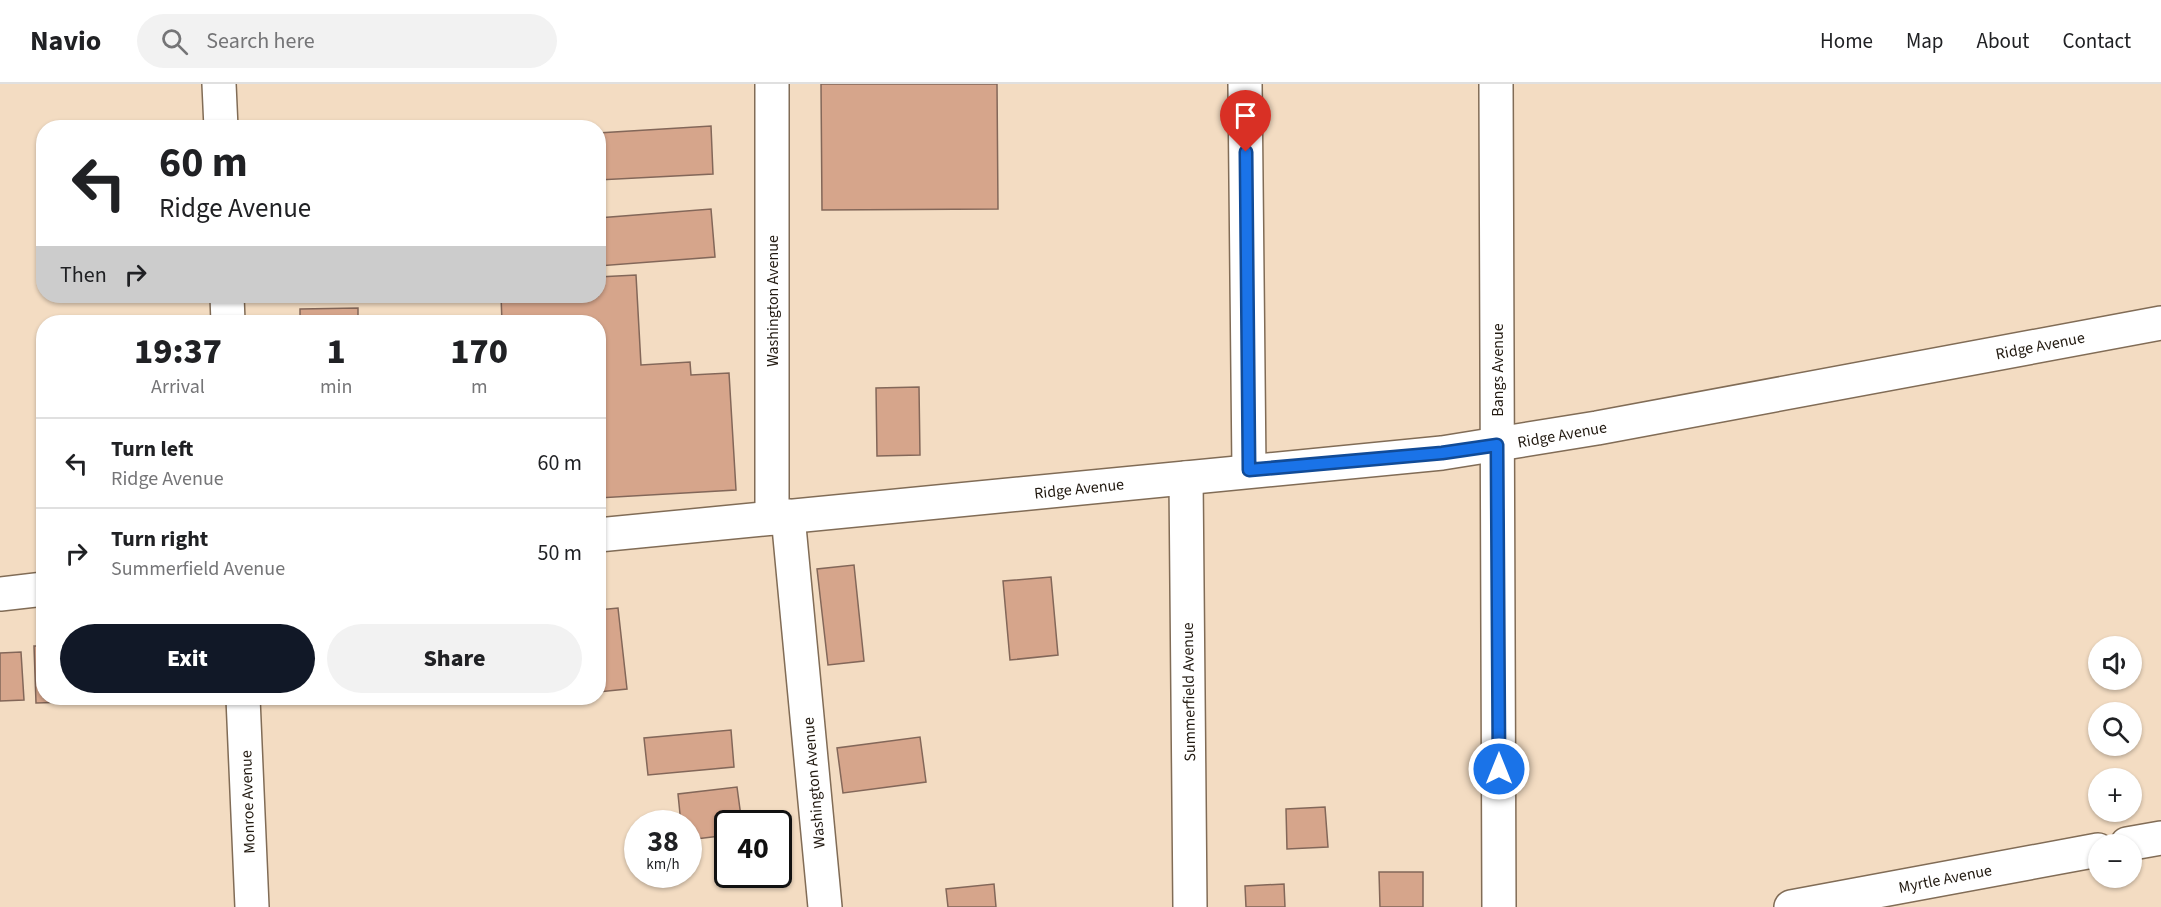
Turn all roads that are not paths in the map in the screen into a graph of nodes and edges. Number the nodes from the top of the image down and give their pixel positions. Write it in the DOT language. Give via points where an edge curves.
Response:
graph roads {
  1 [pos="219,84"];
  2 [pos="772,84"];
  3 [pos="1245,84"];
  4 [pos="1496,84"];
  5 [pos="221,120"];
  6 [pos="2161,323"];
  7 [pos="1497,445"];
  8 [pos="1249,470"];
  9 [pos="1186,478"];
  10 [pos="780,517"];
  11 [pos="606,534"];
  12 [pos="36,591"];
  13 [pos="0,594"];
  14 [pos="243,705"];
  15 [pos="2161,838"];
  16 [pos="2142,841"];
  17 [pos="2088,852"];
  18 [pos="252,907"];
  19 [pos="825,907"];
  20 [pos="1190,907"];
  21 [pos="1499,907"];
  22 [pos="1791,907"];
  1 -- 5 [label="street"];
  2 -- 10 [label="street, Washington Avenue"];
  3 -- 8 [label="street"];
  4 -- 7 [label="street, Bangs Avenue"];
  6 -- 7 [label="street, Ridge Avenue"];
  7 -- 8 [label="street, Ridge Avenue"];
  7 -- 21 [label="street, Bangs Avenue"];
  8 -- 9 [label="street, Ridge Avenue"];
  9 -- 10 [label="street, Ridge Avenue"];
  9 -- 20 [label="street, Summerfield Avenue"];
  10 -- 11 [label="street, Ridge Avenue"];
  10 -- 19 [label="street, Washington Avenue"];
  12 -- 13 [label="street"];
  14 -- 18 [label="street, Monroe Avenue"];
  15 -- 16 [label="street"];
  17 -- 22 [label="street, Myrtle Avenue"];
}
